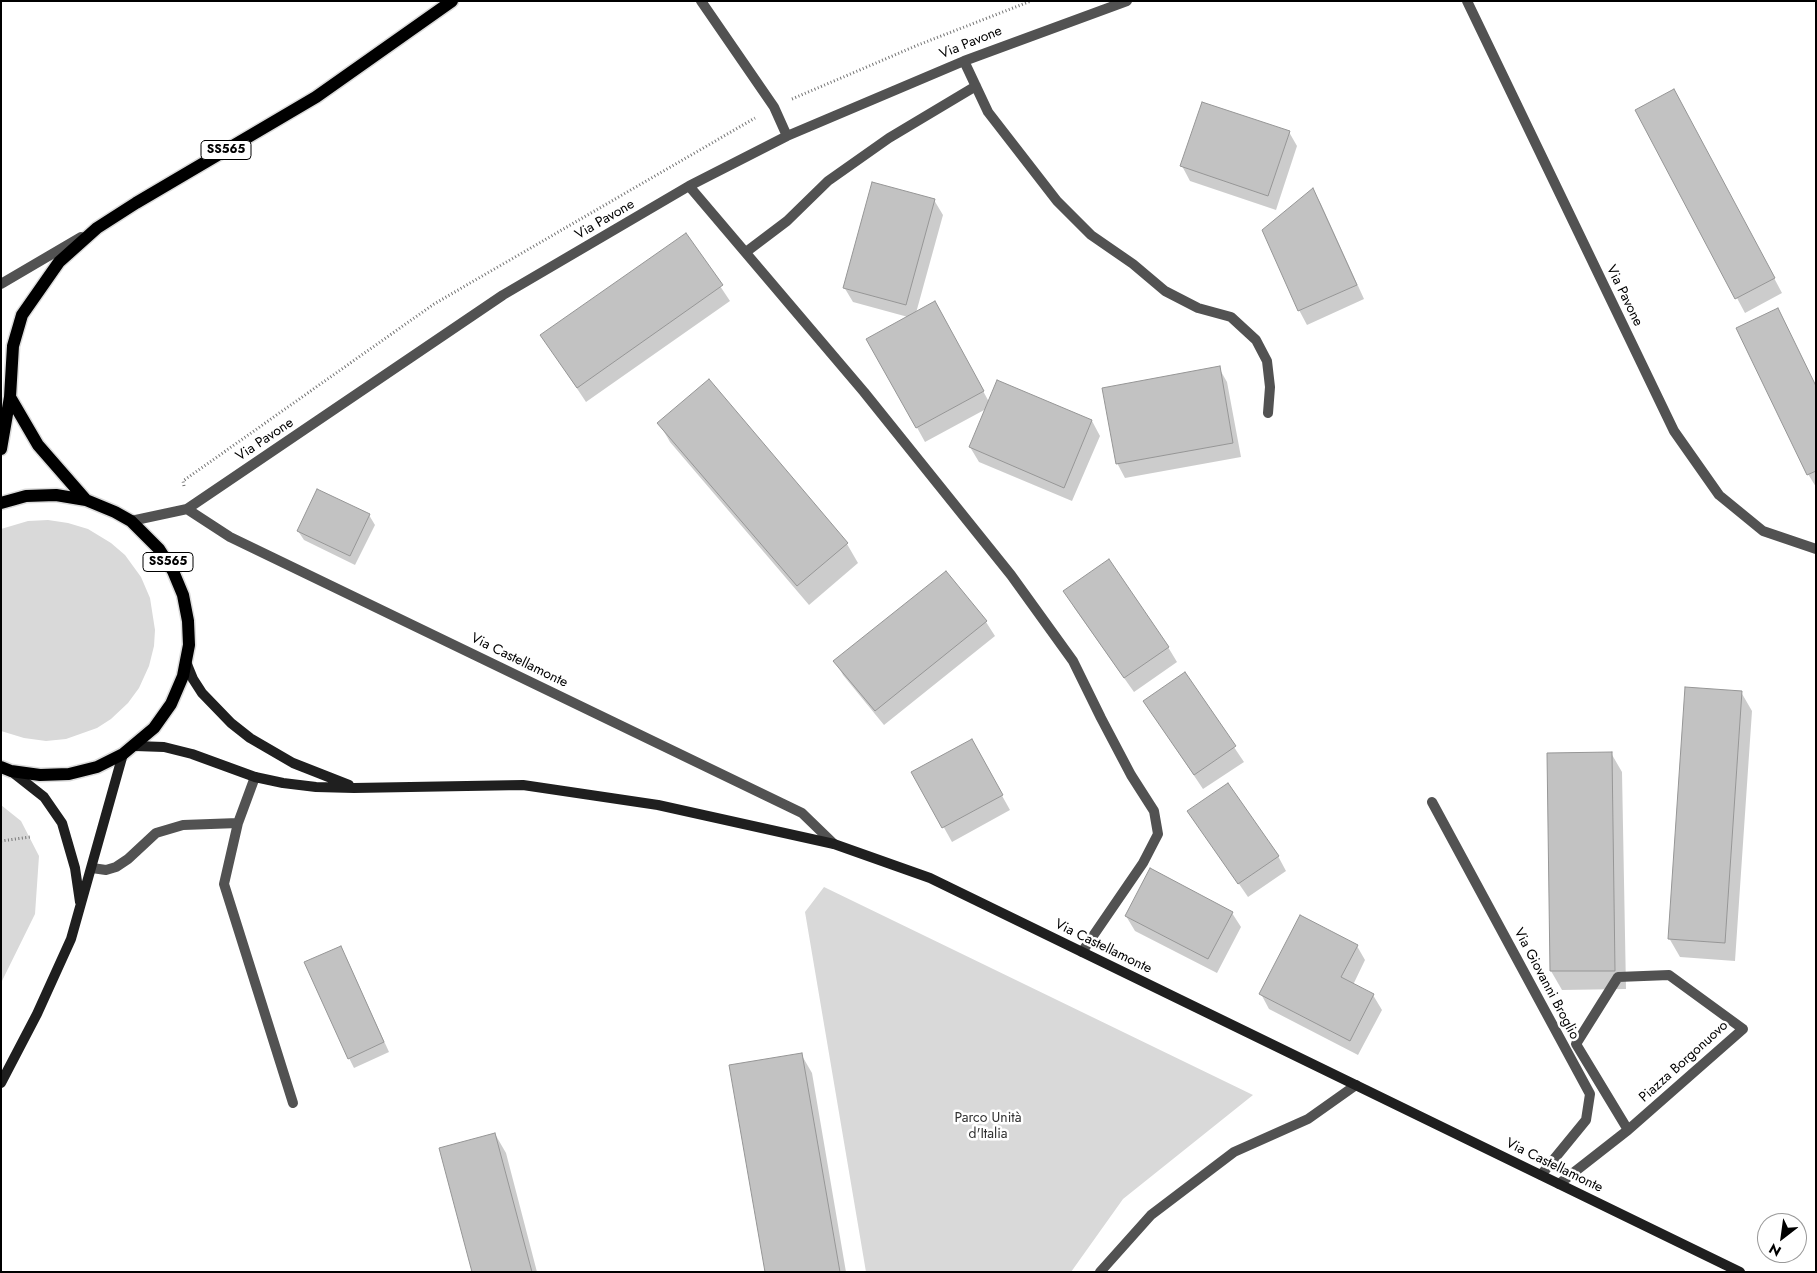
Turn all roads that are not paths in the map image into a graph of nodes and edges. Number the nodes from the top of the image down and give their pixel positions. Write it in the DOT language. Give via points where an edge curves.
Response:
graph roads {
  1 [pos="452,1"];
  2 [pos="700,1"];
  3 [pos="1127,1"];
  4 [pos="1467,1"];
  5 [pos="964,61"];
  6 [pos="976,86"];
  7 [pos="787,136"];
  8 [pos="689,186"];
  9 [pos="97,228"];
  10 [pos="746,252"];
  11 [pos="1,284"];
  12 [pos="10,397"];
  13 [pos="1268,413"];
  14 [pos="1,449"];
  15 [pos="86,500"];
  16 [pos="1,503"];
  17 [pos="187,509"];
  18 [pos="131,522"];
  19 [pos="1816,549"];
  20 [pos="186,662"];
  21 [pos="135,746"];
  22 [pos="123,754"];
  23 [pos="6,769"];
  24 [pos="255,777"];
  25 [pos="354,788"];
  26 [pos="1432,802"];
  27 [pos="238,823"];
  28 [pos="834,844"];
  29 [pos="92,868"];
  30 [pos="81,908"];
  31 [pos="1082,952"];
  32 [pos="5,1069"];
  33 [pos="1,1083"];
  34 [pos="1356,1085"];
  35 [pos="293,1103"];
  36 [pos="1628,1130"];
  37 [pos="1541,1175"];
  38 [pos="1559,1184"];
  39 [pos="1100,1272"];
  40 [pos="1740,1272"];
  1 -- 9 [label="main road, SS565" via="316,97"];
  2 -- 7 [label="street" via="774,107"];
  3 -- 5 [label="street, Via Pavone"];
  4 -- 19 [label="street, Via Pavone" via="1674,431 1719,495 1763,532"];
  5 -- 6 [label="street"];
  5 -- 7 [label="street, Via Pavone"];
  6 -- 10 [label="street" via="889,138 828,181 787,221"];
  6 -- 13 [label="street" via="988,112 1057,201 1091,235 1165,291 1198,308 1231,317 1256,340 1267,361"];
  7 -- 8 [label="street, Via Pavone"];
  8 -- 10 [label="street"];
  8 -- 17 [label="street, Via Pavone" via="503,295"];
  9 -- 11 [label="street"];
  9 -- 12 [label="main road, SS565" via="58,262 22,315 13,346"];
  10 -- 31 [label="street" via="1011,575 1073,661 1131,775 1154,811 1158,834"];
  12 -- 14 [label="main road, SS565"];
  12 -- 15 [label="main road, SS565" via="38,445"];
  15 -- 16 [label="main road, SS565" via="56,495 26,496"];
  15 -- 18 [label="main road, SS565"];
  17 -- 18 [label="street, Via Pavone"];
  17 -- 28 [label="street, Via Castellamonte" via="230,537 802,813"];
  18 -- 20 [label="main road, SS565" via="159,549 183,595 188,620"];
  20 -- 21 [label="main road, SS565" via="171,704 154,728"];
  20 -- 25 [label="main road, Via Castellamonte" via="202,693 250,738 293,762"];
  21 -- 22 [label="main road, SS565"];
  21 -- 24 [label="main road, Via Castellamonte" via="164,747 192,754"];
  22 -- 23 [label="main road, SS565" via="97,767 69,774 40,775"];
  22 -- 29 [label="main road"];
  23 -- 30 [label="main road" via="44,798 62,823 76,868"];
  24 -- 25 [label="main road, Via Castellamonte" via="316,787"];
  24 -- 27 [label="street"];
  25 -- 28 [label="main road, Via Castellamonte" via="523,785 658,804"];
  26 -- 37 [label="street, Via Giovanni Broglio" via="1590,1094 1586,1120"];
  27 -- 29 [label="street" via="183,825 156,833 116,867 106,870"];
  27 -- 35 [label="street" via="224,884"];
  28 -- 31 [label="main road, Via Castellamonte" via="930,878"];
  29 -- 30 [label="main road"];
  30 -- 32 [label="main road" via="54,979"];
  31 -- 34 [label="main road, Via Castellamonte"];
  32 -- 33 [label="main road"];
  34 -- 37 [label="main road, Via Castellamonte"];
  34 -- 39 [label="street" via="1308,1119 1234,1152 1151,1215"];
  36 -- 36 [label="street, Piazza Borgonuovo" via="1743,1028 1669,975 1618,977 1576,1044"];
  36 -- 38 [label="street, Piazza Borgonuovo"];
  37 -- 38 [label="main road, Via Castellamonte"];
  38 -- 40 [label="main road, Via Castellamonte"];
}
